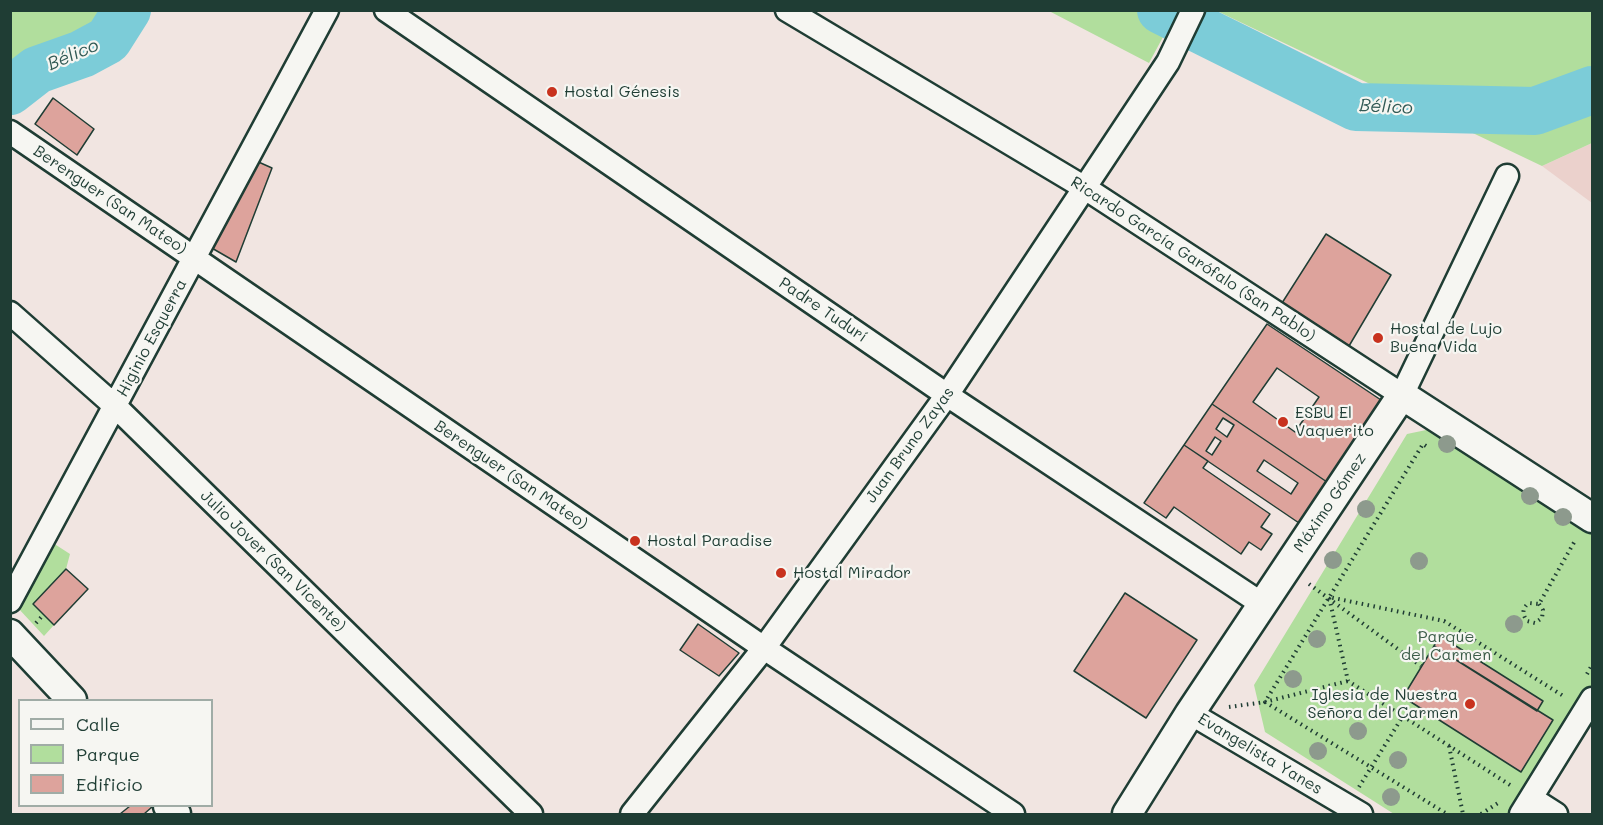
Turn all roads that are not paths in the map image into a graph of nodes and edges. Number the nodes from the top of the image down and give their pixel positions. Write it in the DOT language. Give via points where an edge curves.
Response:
graph roads {
  1 [pos="327,10"];
  2 [pos="386,10"];
  3 [pos="787,10"];
  4 [pos="1193,10"];
  5 [pos="10,132"];
  6 [pos="1507,176"];
  7 [pos="1085,188"];
  8 [pos="194,258"];
  9 [pos="10,313"];
  10 [pos="947,395"];
  11 [pos="1402,395"];
  12 [pos="115,406"];
  13 [pos="1584,533"];
  14 [pos="10,601"];
  15 [pos="1262,604"];
  16 [pos="10,634"];
  17 [pos="764,648"];
  18 [pos="71,699"];
  19 [pos="1589,705"];
  20 [pos="1190,713"];
  21 [pos="1526,806"];
  22 [pos="531,814"];
  23 [pos="632,814"];
  24 [pos="1013,814"];
  25 [pos="1127,814"];
  26 [pos="1361,814"];
  27 [pos="1556,814"];
  1 -- 8 [label="street, Higinio Esquerra"];
  2 -- 10 [label="street, Padre Tudurí"];
  3 -- 7 [label="street, Ricardo García Garófalo (San Pablo)"];
  4 -- 7 [label="street, Juan Bruno Zayas" via="1168,62"];
  5 -- 8 [label="street, Berenguer (San Mateo)"];
  6 -- 11 [label="street, Máximo Gómez"];
  7 -- 10 [label="street, Juan Bruno Zayas"];
  7 -- 11 [label="street, Ricardo García Garófalo (San Pablo)"];
  8 -- 12 [label="street, Higinio Esquerra"];
  8 -- 17 [label="street, Berenguer (San Mateo)"];
  9 -- 12 [label="street, Julio Jover (San Vicente)"];
  10 -- 15 [label="street, Padre Tudurí"];
  10 -- 17 [label="street, Juan Bruno Zayas"];
  11 -- 13 [label="street, Ricardo García Garófalo (San Pablo)"];
  11 -- 15 [label="street, Máximo Gómez"];
  12 -- 14 [label="street, Higinio Esquerra"];
  12 -- 22 [label="street, Julio Jover (San Vicente)"];
  15 -- 20 [label="street, Máximo Gómez"];
  16 -- 18 [label="street"];
  17 -- 23 [label="street, Juan Bruno Zayas"];
  17 -- 24 [label="street, Berenguer (San Mateo)"];
  19 -- 21 [label="street"];
  20 -- 25 [label="street, Máximo Gómez"];
  20 -- 26 [label="street, Evangelista Yanes"];
  21 -- 27 [label="street"];
}
